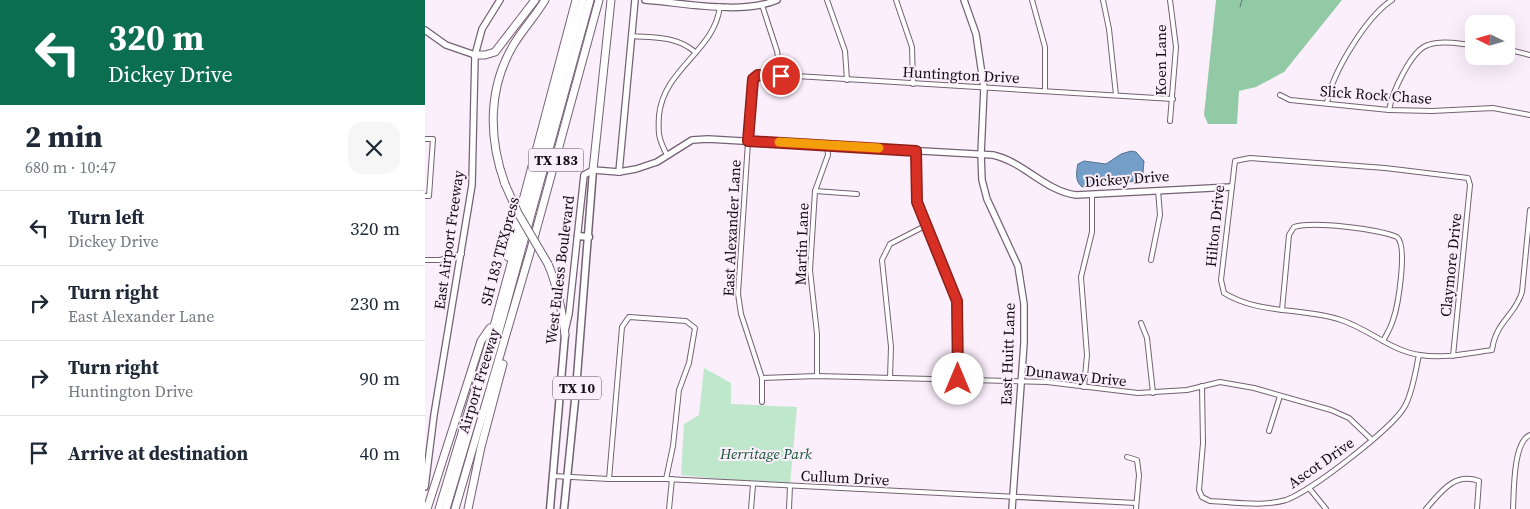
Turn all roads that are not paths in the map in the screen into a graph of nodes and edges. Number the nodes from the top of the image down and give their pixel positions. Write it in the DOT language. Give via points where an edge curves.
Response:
graph roads {
  1 [pos="499,0"];
  2 [pos="535,0"];
  3 [pos="545,0"];
  4 [pos="576,0"];
  5 [pos="583,0"];
  6 [pos="590,0"];
  7 [pos="599,0"];
  8 [pos="611,0"];
  9 [pos="635,0"];
  10 [pos="645,0"];
  11 [pos="777,0"];
  12 [pos="827,0"];
  13 [pos="896,0"];
  14 [pos="964,0"];
  15 [pos="1032,0"];
  16 [pos="1103,0"];
  17 [pos="1170,0"];
  18 [pos="1391,0"];
  19 [pos="670,1"];
  20 [pos="762,5"];
  21 [pos="719,6"];
  22 [pos="425,30"];
  23 [pos="631,36"];
  24 [pos="1465,45"];
  25 [pos="1515,51"];
  26 [pos="695,52"];
  27 [pos="475,55"];
  28 [pos="1530,55"];
  29 [pos="781,76"];
  30 [pos="847,80"];
  31 [pos="752,81"];
  32 [pos="913,84"];
  33 [pos="984,88"];
  34 [pos="1045,91"];
  35 [pos="1116,95"];
  36 [pos="1280,96"];
  37 [pos="1173,99"];
  38 [pos="1327,103"];
  39 [pos="1389,110"];
  40 [pos="1530,116"];
  41 [pos="1170,121"];
  42 [pos="425,138"];
  43 [pos="748,141"];
  44 [pos="827,144"];
  45 [pos="916,151"];
  46 [pos="981,154"];
  47 [pos="667,155"];
  48 [pos="1235,161"];
  49 [pos="593,170"];
  50 [pos="619,172"];
  51 [pos="1231,187"];
  52 [pos="815,190"];
  53 [pos="1158,190"];
  54 [pos="857,194"];
  55 [pos="1092,194"];
  56 [pos="427,196"];
  57 [pos="1530,210"];
  58 [pos="925,226"];
  59 [pos="578,236"];
  60 [pos="589,237"];
  61 [pos="462,254"];
  62 [pos="425,260"];
  63 [pos="1151,260"];
  64 [pos="1282,310"];
  65 [pos="511,320"];
  66 [pos="1141,323"];
  67 [pos="489,328"];
  68 [pos="565,335"];
  69 [pos="1383,341"];
  70 [pos="1419,355"];
  71 [pos="1453,356"];
  72 [pos="817,376"];
  73 [pos="762,378"];
  74 [pos="890,378"];
  75 [pos="958,379"];
  76 [pos="1021,381"];
  77 [pos="1202,386"];
  78 [pos="1084,387"];
  79 [pos="1153,393"];
  80 [pos="1281,396"];
  81 [pos="762,402"];
  82 [pos="1269,431"];
  83 [pos="1530,435"];
  84 [pos="1372,440"];
  85 [pos="1127,456"];
  86 [pos="553,476"];
  87 [pos="567,477"];
  88 [pos="665,479"];
  89 [pos="672,479"];
  90 [pos="609,480"];
  91 [pos="753,485"];
  92 [pos="790,486"];
  93 [pos="425,487"];
  94 [pos="1309,488"];
  95 [pos="1013,498"];
  96 [pos="1136,503"];
  97 [pos="427,509"];
  98 [pos="434,509"];
  99 [pos="439,509"];
  100 [pos="446,509"];
  101 [pos="455,509"];
  102 [pos="468,509"];
  103 [pos="550,509"];
  104 [pos="563,509"];
  105 [pos="669,509"];
  106 [pos="751,509"];
  107 [pos="789,509"];
  108 [pos="1012,509"];
  109 [pos="1136,509"];
  110 [pos="1326,509"];
  111 [pos="1426,509"];
  112 [pos="1477,509"];
  113 [pos="1513,509"];
  1 -- 27 [label="street, East Airport Freeway" via="482,29"];
  2 -- 27 [label="highway" via="495,52"];
  3 -- 68 [label="highway, bridge" via="510,51 496,92 494,144 505,184 518,213 556,282"];
  4 -- 67 [label="highway, Airport Freeway / TX 183"];
  5 -- 99 [label="highway, SH 183 TEXpress" via="493,330"];
  6 -- 100 [label="highway, SH 183 TEXpress" via="499,331"];
  7 -- 65 [label="highway, Airport Freeway / TX 183"];
  8 -- 49 [label="highway"];
  9 -- 23 [label="street"];
  10 -- 19 [label="street"];
  11 -- 20 [label="street"];
  12 -- 30 [label="street" via="845,50"];
  13 -- 32 [label="street" via="912,47"];
  14 -- 33 [label="street, East Huitt Lane" via="976,34"];
  15 -- 34 [label="street" via="1045,47"];
  16 -- 35 [label="street"];
  17 -- 37 [label="street, Koen Lane" via="1176,47"];
  18 -- 38 [label="street" via="1366,24 1336,74"];
  19 -- 21 [label="street"];
  20 -- 21 [label="street"];
  20 -- 29 [label="street" via="777,51"];
  21 -- 26 [label="street" via="715,26"];
  22 -- 27 [label="street" via="446,45"];
  23 -- 26 [label="street" via="673,40"];
  23 -- 50 [label="street"];
  24 -- 39 [label="street" via="1448,42 1426,45 1421,49 1391,97"];
  25 -- 28 [label="street"];
  26 -- 47 [label="street" via="662,96 658,135"];
  27 -- 61 [label="street, East Airport Freeway" via="472,185"];
  29 -- 30 [label="street, Huntington Drive"];
  29 -- 31 [label="street, Huntington Drive" via="758,75"];
  30 -- 32 [label="street, Huntington Drive"];
  31 -- 43 [label="street, East Alexander Lane"];
  32 -- 33 [label="street, Huntington Drive"];
  33 -- 34 [label="street, Huntington Drive"];
  33 -- 46 [label="street, East Huitt Lane"];
  34 -- 35 [label="street, Huntington Drive"];
  35 -- 37 [label="street, Huntington Drive"];
  36 -- 38 [label="street, Slick Rock Chase" via="1289,100"];
  37 -- 41 [label="street, Koen Lane"];
  38 -- 39 [label="street, Slick Rock Chase"];
  39 -- 40 [label="street, Slick Rock Chase" via="1493,108"];
  42 -- 56 [label="street" via="433,140"];
  43 -- 44 [label="street, Dickey Drive"];
  43 -- 47 [label="street, Dickey Drive" via="692,140"];
  43 -- 73 [label="street, East Alexander Lane" via="738,294 741,314"];
  44 -- 45 [label="street, Dickey Drive"];
  44 -- 52 [label="street, Martin Lane" via="828,155"];
  45 -- 46 [label="street, Dickey Drive"];
  45 -- 58 [label="street" via="915,193"];
  46 -- 55 [label="street, Dickey Drive" via="1006,158 1060,191"];
  46 -- 76 [label="street, East Huitt Lane" via="987,199 1014,258 1020,280 1025,315"];
  47 -- 50 [label="street, Dickey Drive" via="648,166"];
  48 -- 51 [label="street, Hilton Drive"];
  48 -- 71 [label="street, Claymore Drive" via="1250,158 1468,178 1470,185"];
  49 -- 50 [label="street, Dickey Drive"];
  49 -- 59 [label="street, West Euless Boulevard" via="587,171 583,177"];
  49 -- 60 [label="main road, West Euless Boulevard / TX 10"];
  51 -- 53 [label="street, Dickey Drive"];
  51 -- 64 [label="street, Hilton Drive" via="1221,280 1224,293 1252,306"];
  52 -- 54 [label="street"];
  52 -- 72 [label="street, Martin Lane" via="810,270 817,334"];
  53 -- 55 [label="street, Dickey Drive"];
  53 -- 63 [label="street" via="1160,215"];
  55 -- 78 [label="street" via="1092,232 1081,277 1087,355"];
  57 -- 71 [label="street" via="1519,304 1498,329 1492,350"];
  58 -- 74 [label="street" via="890,244 881,260 891,347"];
  58 -- 75 [label="street" via="957,301"];
  59 -- 60 [label="main road"];
  59 -- 68 [label="street, West Euless Boulevard"];
  60 -- 87 [label="main road, West Euless Boulevard / TX 10"];
  61 -- 62 [label="street"];
  61 -- 93 [label="street, East Airport Freeway"];
  64 -- 69 [label="street" via="1342,320"];
  64 -- 69 [label="street" via="1289,235 1293,228 1375,230 1397,236 1401,241 1398,300"];
  65 -- 101 [label="highway, Airport Freeway / TX 183"];
  65 -- 102 [label="highway"];
  66 -- 79 [label="street" via="1147,338"];
  67 -- 97 [label="highway" via="481,341"];
  67 -- 98 [label="highway, Airport Freeway / TX 183"];
  68 -- 86 [label="main road, West Euless Boulevard / TX 10"];
  69 -- 70 [label="street"];
  70 -- 71 [label="street"];
  70 -- 84 [label="street, Ascot Drive" via="1404,407"];
  72 -- 73 [label="street, Dunaway Drive"];
  72 -- 74 [label="street, Dunaway Drive"];
  73 -- 81 [label="street, East Alexander Lane"];
  74 -- 75 [label="street, Dunaway Drive"];
  75 -- 76 [label="street, Dunaway Drive"];
  76 -- 78 [label="street, Dunaway Drive"];
  76 -- 95 [label="street, East Huitt Lane"];
  77 -- 79 [label="street, Dunaway Drive"];
  77 -- 80 [label="street, Dunaway Drive" via="1220,382"];
  77 -- 94 [label="street, Ascot Drive" via="1203,443 1199,490 1202,497 1210,501 1271,503"];
  78 -- 79 [label="street, Dunaway Drive"];
  80 -- 82 [label="street"];
  80 -- 84 [label="street, Dunaway Drive" via="1349,418"];
  83 -- 113 [label="street" via="1521,442 1517,455"];
  84 -- 94 [label="street, Ascot Drive"];
  85 -- 96 [label="street" via="1137,460"];
  86 -- 87 [label="street, Cullum Drive"];
  86 -- 103 [label="main road, West Euless Boulevard / TX 10"];
  87 -- 90 [label="street, Cullum Drive"];
  87 -- 104 [label="main road, West Euless Boulevard / TX 10"];
  88 -- 89 [label="street, Cullum Drive"];
  88 -- 90 [label="street, Cullum Drive"];
  88 -- 90 [label="street" via="673,446 679,390 689,363 695,328 686,321 629,317 624,322"];
  89 -- 91 [label="street, Cullum Drive"];
  89 -- 105 [label="street"];
  91 -- 92 [label="street, Cullum Drive"];
  91 -- 106 [label="street"];
  92 -- 95 [label="street, Cullum Drive"];
  92 -- 107 [label="street"];
  94 -- 110 [label="street"];
  95 -- 96 [label="street, Cullum Drive"];
  95 -- 108 [label="street, East Huitt Lane"];
  96 -- 109 [label="street"];
  111 -- 112 [label="street" via="1452,481 1464,478 1479,481"];
}
